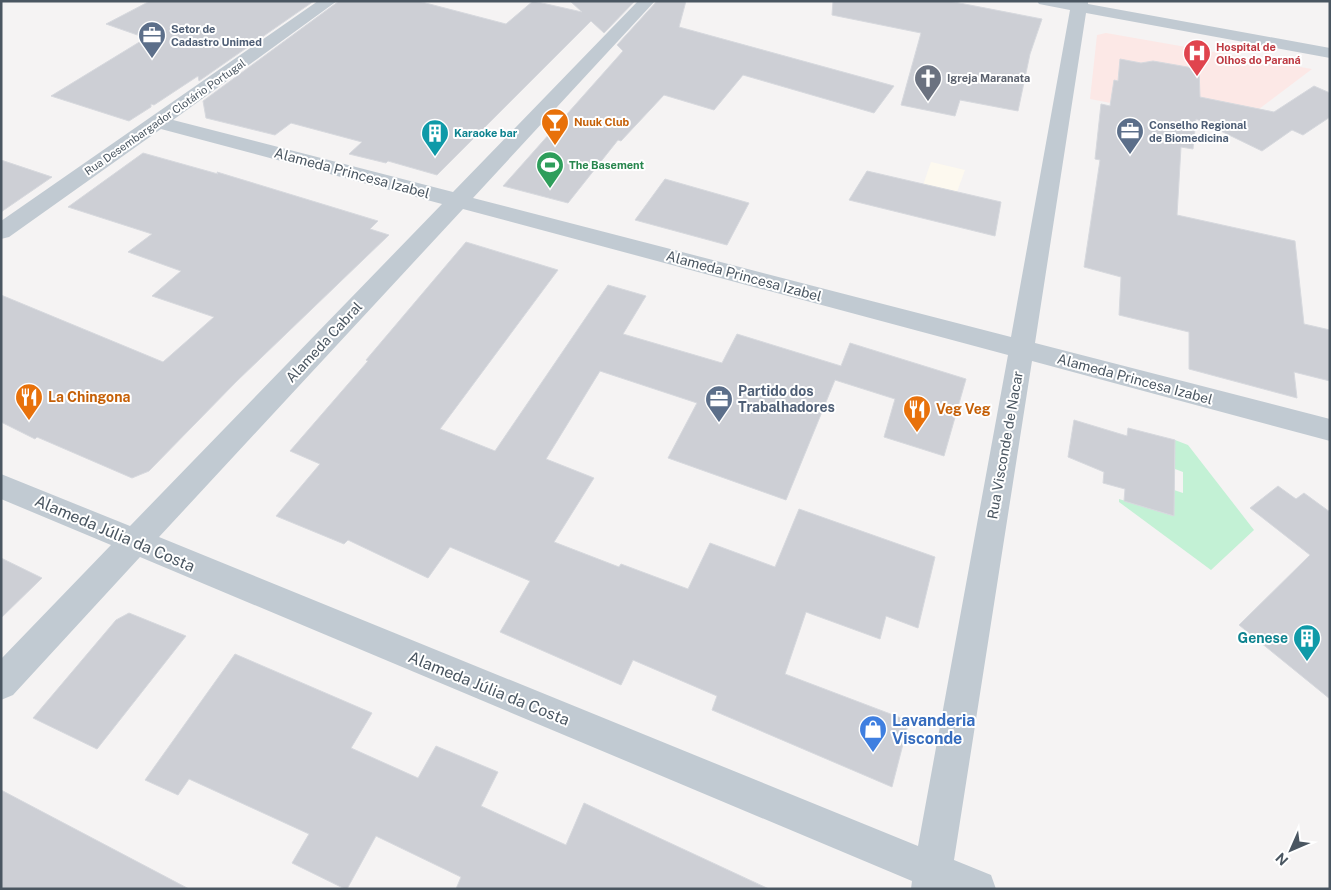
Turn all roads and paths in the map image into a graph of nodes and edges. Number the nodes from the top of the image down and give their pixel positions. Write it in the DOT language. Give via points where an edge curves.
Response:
graph roads {
  1 [pos="329,1"];
  2 [pos="647,1"];
  3 [pos="1045,1"];
  4 [pos="1079,5"];
  5 [pos="1330,53"];
  6 [pos="158,122"];
  7 [pos="458,201"];
  8 [pos="1,232"];
  9 [pos="1021,349"];
  10 [pos="1330,430"];
  11 [pos="1,486"];
  12 [pos="135,542"];
  13 [pos="1,683"];
  14 [pos="931,880"];
  15 [pos="977,889"];
  1 -- 6 [label="street, Rua Desembargador Clotário Portugal"];
  2 -- 7 [label="street, Alameda Cabral"];
  3 -- 4 [label="street"];
  4 -- 5 [label="street"];
  4 -- 9 [label="street, Rua Visconde de Nacar"];
  6 -- 7 [label="street, Alameda Princesa Izabel"];
  6 -- 8 [label="street, Rua Desembargador Clotário Portugal"];
  7 -- 9 [label="street, Alameda Princesa Izabel"];
  7 -- 12 [label="street, Alameda Cabral"];
  9 -- 10 [label="street, Alameda Princesa Izabel"];
  9 -- 14 [label="street, Rua Visconde de Nacar"];
  11 -- 12 [label="street, Alameda Júlia da Costa"];
  12 -- 13 [label="street, Alameda Cabral"];
  12 -- 14 [label="street, Alameda Júlia da Costa"];
  14 -- 15 [label="street, Alameda Júlia da Costa"];
}
